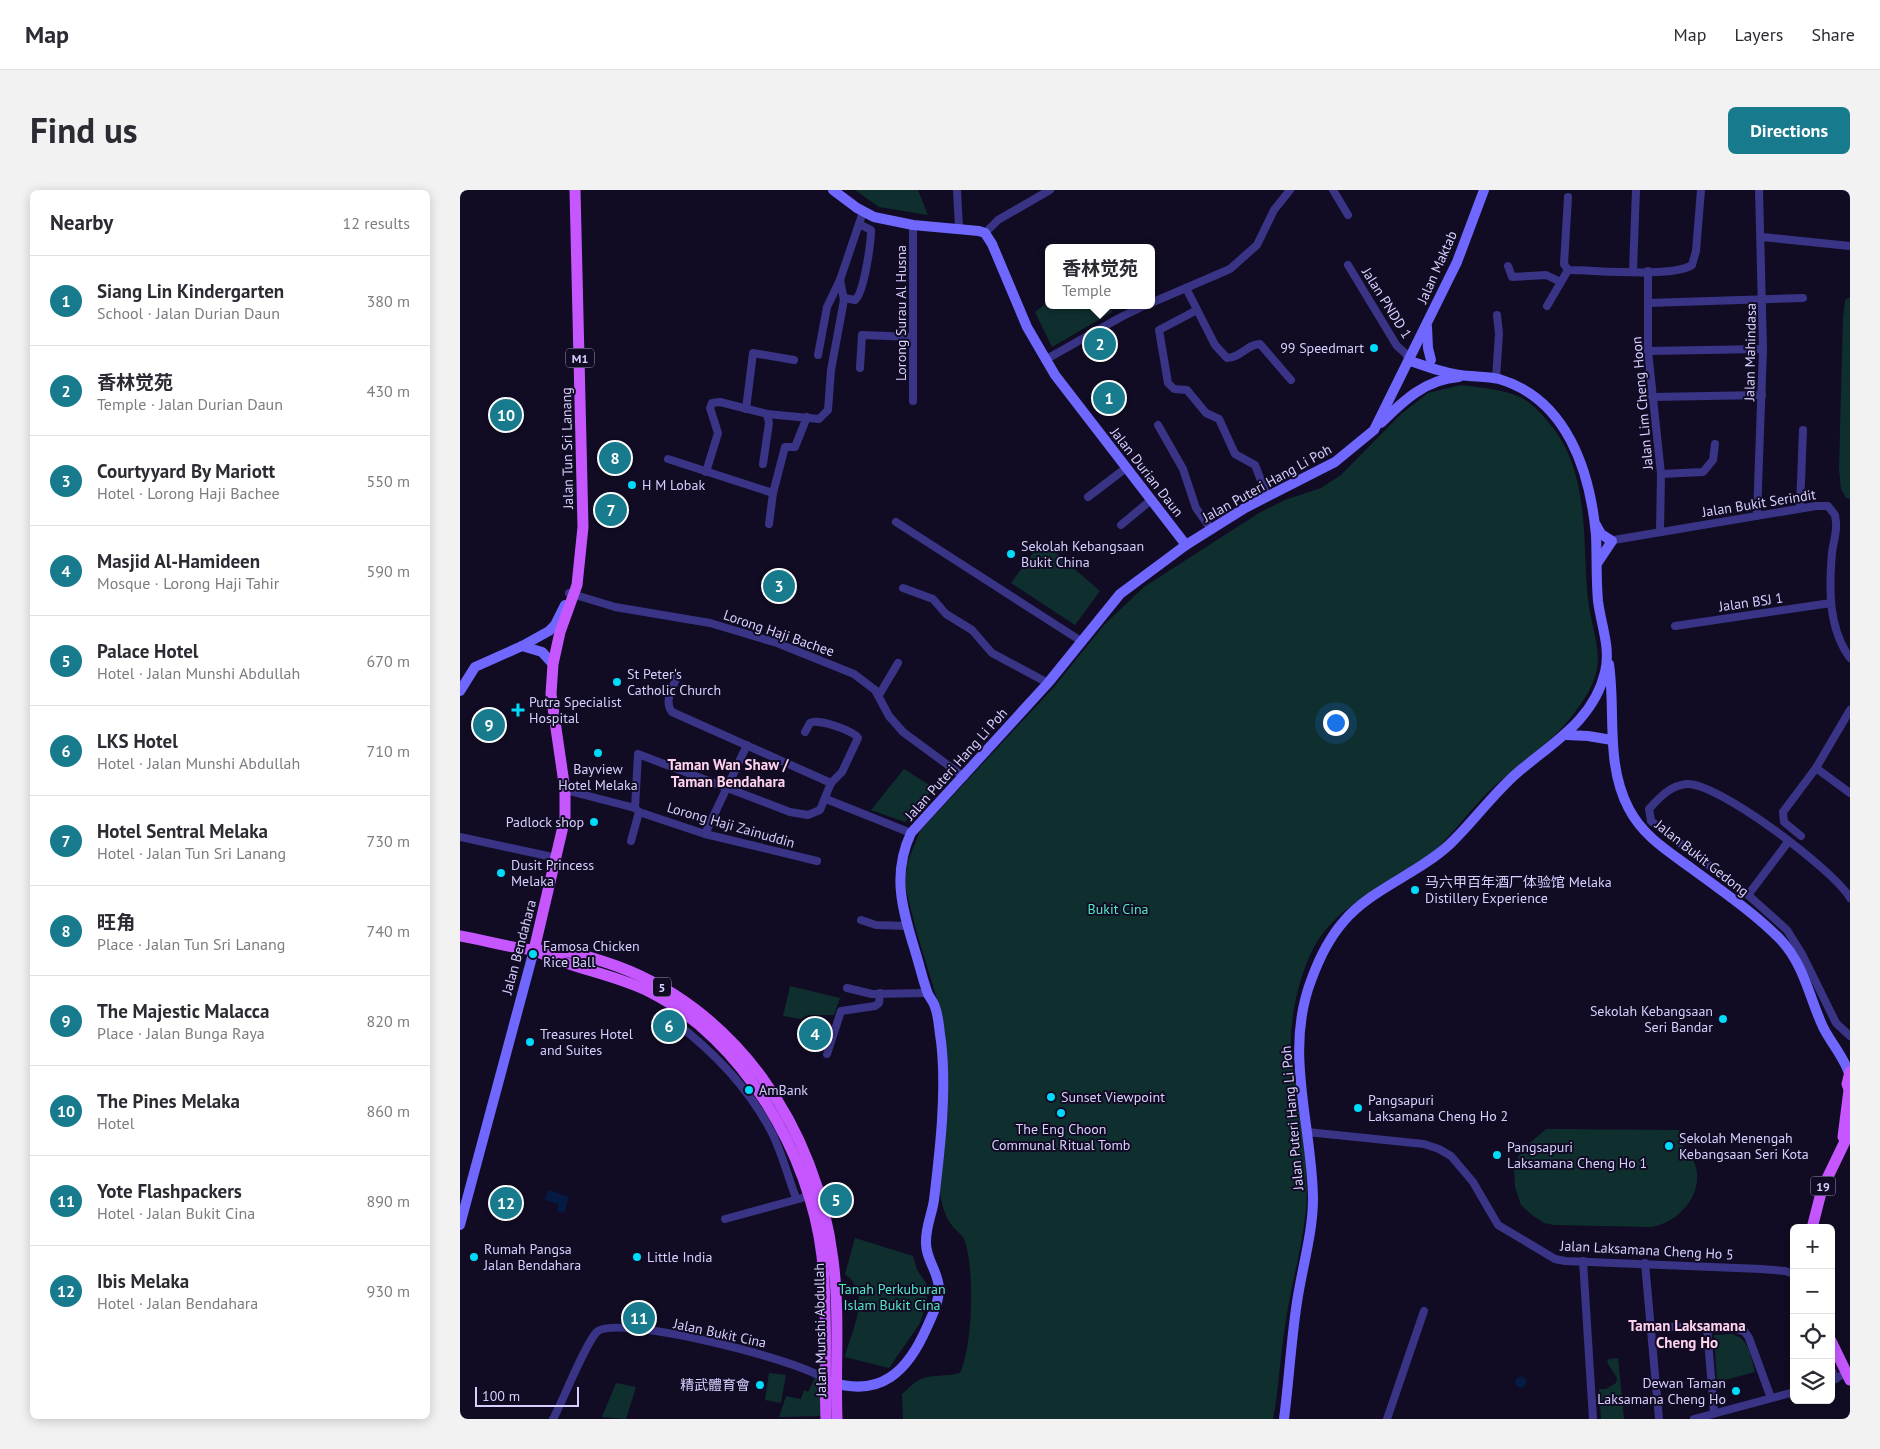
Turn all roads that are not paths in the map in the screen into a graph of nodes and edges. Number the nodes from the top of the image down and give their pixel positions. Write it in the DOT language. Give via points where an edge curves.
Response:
graph roads {
  1 [pos="575,190"];
  2 [pos="834,190"];
  3 [pos="957,190"];
  4 [pos="1050,190"];
  5 [pos="1290,190"];
  6 [pos="1333,190"];
  7 [pos="1484,190"];
  8 [pos="1636,190"];
  9 [pos="1700,190"];
  10 [pos="1759,190"];
  11 [pos="1568,197"];
  12 [pos="863,212"];
  13 [pos="1348,215"];
  14 [pos="859,224"];
  15 [pos="914,225"];
  16 [pos="959,228"];
  17 [pos="985,233"];
  18 [pos="1762,237"];
  19 [pos="1850,246"];
  20 [pos="1348,265"];
  21 [pos="1508,266"];
  22 [pos="1568,270"];
  23 [pos="1633,271"];
  24 [pos="1648,272"];
  25 [pos="840,280"];
  26 [pos="1561,282"];
  27 [pos="1186,288"];
  28 [pos="844,298"];
  29 [pos="1803,298"];
  30 [pos="1764,299"];
  31 [pos="1155,301"];
  32 [pos="1648,303"];
  33 [pos="1547,306"];
  34 [pos="1138,309"];
  35 [pos="1197,310"];
  36 [pos="1497,315"];
  37 [pos="1427,323"];
  38 [pos="913,337"];
  39 [pos="1763,349"];
  40 [pos="1648,351"];
  41 [pos="818,355"];
  42 [pos="1409,356"];
  43 [pos="794,360"];
  44 [pos="1045,360"];
  45 [pos="1431,360"];
  46 [pos="860,368"];
  47 [pos="1472,376"];
  48 [pos="1496,378"];
  49 [pos="1291,380"];
  50 [pos="1762,396"];
  51 [pos="1652,397"];
  52 [pos="913,401"];
  53 [pos="746,409"];
  54 [pos="767,414"];
  55 [pos="806,418"];
  56 [pos="1158,425"];
  57 [pos="1374,430"];
  58 [pos="1803,430"];
  59 [pos="1715,444"];
  60 [pos="668,459"];
  61 [pos="763,464"];
  62 [pos="1126,468"];
  63 [pos="706,472"];
  64 [pos="1662,474"];
  65 [pos="772,494"];
  66 [pos="1267,496"];
  67 [pos="1088,498"];
  68 [pos="1151,500"];
  69 [pos="1800,508"];
  70 [pos="1757,515"];
  71 [pos="896,522"];
  72 [pos="1594,522"];
  73 [pos="769,524"];
  74 [pos="1122,525"];
  75 [pos="1211,529"];
  76 [pos="1660,532"];
  77 [pos="1596,541"];
  78 [pos="1612,541"];
  79 [pos="1186,545"];
  80 [pos="1598,562"];
  81 [pos="903,588"];
  82 [pos="573,591"];
  83 [pos="1831,603"];
  84 [pos="1675,626"];
  85 [pos="1081,641"];
  86 [pos="522,646"];
  87 [pos="1608,653"];
  88 [pos="1850,658"];
  89 [pos="898,663"];
  90 [pos="552,664"];
  91 [pos="678,674"];
  92 [pos="1048,683"];
  93 [pos="460,690"];
  94 [pos="879,695"];
  95 [pos="1850,710"];
  96 [pos="806,732"];
  97 [pos="1566,735"];
  98 [pos="1612,740"];
  99 [pos="747,745"];
  100 [pos="1816,768"];
  101 [pos="964,777"];
  102 [pos="831,783"];
  103 [pos="726,789"];
  104 [pos="565,790"];
  105 [pos="1850,793"];
  106 [pos="826,799"];
  107 [pos="637,810"];
  108 [pos="911,833"];
  109 [pos="705,834"];
  110 [pos="1802,836"];
  111 [pos="460,837"];
  112 [pos="631,841"];
  113 [pos="1788,842"];
  114 [pos="557,858"];
  115 [pos="817,861"];
  116 [pos="1748,895"];
  117 [pos="1850,898"];
  118 [pos="1735,901"];
  119 [pos="1746,909"];
  120 [pos="861,920"];
  121 [pos="907,926"];
  122 [pos="460,936"];
  123 [pos="534,950"];
  124 [pos="847,988"];
  125 [pos="880,993"];
  126 [pos="928,993"];
  127 [pos="676,1023"];
  128 [pos="1850,1036"];
  129 [pos="827,1054"];
  130 [pos="1847,1060"];
  131 [pos="1850,1072"];
  132 [pos="1850,1090"];
  133 [pos="1850,1131"];
  134 [pos="1307,1132"];
  135 [pos="1841,1146"];
  136 [pos="807,1196"];
  137 [pos="725,1219"];
  138 [pos="1813,1224"];
  139 [pos="460,1225"];
  140 [pos="1583,1261"];
  141 [pos="1645,1263"];
  142 [pos="1790,1273"];
  143 [pos="1424,1311"];
  144 [pos="1650,1326"];
  145 [pos="1707,1328"];
  146 [pos="1835,1356"];
  147 [pos="1841,1378"];
  148 [pos="831,1382"];
  149 [pos="859,1386"];
  150 [pos="1790,1393"];
  151 [pos="1771,1398"];
  152 [pos="836,1400"];
  153 [pos="1714,1413"];
  154 [pos="553,1419"];
  155 [pos="826,1419"];
  156 [pos="837,1419"];
  157 [pos="1284,1419"];
  158 [pos="1387,1419"];
  159 [pos="1593,1419"];
  160 [pos="1659,1419"];
  161 [pos="1694,1419"];
  1 -- 82 [label="main road, Jalan Tun Sri Lanang / M1" via="583,527"];
  2 -- 12 [label="street"];
  3 -- 16 [label="street"];
  4 -- 17 [label="street" via="998,220"];
  5 -- 27 [label="street" via="1274,210 1257,245 1230,269"];
  6 -- 13 [label="street"];
  7 -- 37 [label="street, Jalan Maktab" via="1457,262"];
  8 -- 23 [label="street"];
  9 -- 24 [label="street" via="1692,265 1679,270"];
  10 -- 18 [label="street, Jalan Mahindasa"];
  11 -- 22 [label="street" via="1564,264"];
  12 -- 14 [label="street"];
  12 -- 15 [label="street"];
  14 -- 25 [label="street"];
  14 -- 28 [label="street" via="871,230 862,287 854,300"];
  15 -- 16 [label="street"];
  15 -- 38 [label="street, Lorong Surau Al Husna"];
  16 -- 17 [label="street"];
  17 -- 44 [label="street, Jalan Durian Daun"];
  18 -- 19 [label="street"];
  18 -- 30 [label="street, Jalan Mahindasa"];
  20 -- 42 [label="street, Jalan PNDD 1" via="1396,346"];
  21 -- 26 [label="street" via="1512,277 1546,275"];
  22 -- 23 [label="street"];
  22 -- 26 [label="street"];
  23 -- 24 [label="street"];
  24 -- 32 [label="street, Jalan Lim Cheng Hoon"];
  25 -- 28 [label="street"];
  25 -- 41 [label="street" via="827,307"];
  26 -- 33 [label="street"];
  27 -- 31 [label="street"];
  27 -- 35 [label="street"];
  28 -- 55 [label="street" via="831,370 828,410 822,418"];
  29 -- 30 [label="street"];
  30 -- 32 [label="street"];
  30 -- 39 [label="street, Jalan Mahindasa"];
  32 -- 40 [label="street, Jalan Lim Cheng Hoon"];
  34 -- 44 [label="street"];
  35 -- 49 [label="street" via="1215,345 1227,358 1234,358 1254,344 1260,344"];
  35 -- 66 [label="street" via="1159,330 1168,383 1174,389 1187,390 1206,413 1219,419 1235,454 1255,465"];
  36 -- 48 [label="street"];
  37 -- 42 [label="street, Jalan Maktab"];
  37 -- 45 [label="street"];
  38 -- 46 [label="street" via="862,335"];
  38 -- 52 [label="street, Lorong Surau Al Husna"];
  39 -- 40 [label="street"];
  39 -- 50 [label="street, Jalan Mahindasa"];
  40 -- 51 [label="street, Jalan Lim Cheng Hoon"];
  42 -- 45 [label="street, Jalan Puteri Hang Li Poh"];
  42 -- 47 [label="street, Jalan Puteri Hang Li Poh" via="1460,375"];
  42 -- 57 [label="street, Jalan Puteri Hang Li Poh"];
  43 -- 53 [label="street" via="753,354"];
  44 -- 62 [label="street, Jalan Durian Daun"];
  45 -- 47 [label="street, Jalan Puteri Hang Li Poh"];
  47 -- 48 [label="street, Jalan Puteri Hang Li Poh"];
  47 -- 57 [label="street" via="1449,378 1427,385 1401,403"];
  48 -- 72 [label="street, Jalan Puteri Hang Li Poh" via="1522,387 1558,419 1577,454"];
  50 -- 51 [label="street"];
  50 -- 70 [label="street, Jalan Mahindasa"];
  51 -- 64 [label="street, Jalan Lim Cheng Hoon"];
  53 -- 54 [label="street"];
  53 -- 63 [label="street" via="712,403 710,408 718,434"];
  54 -- 55 [label="street"];
  54 -- 61 [label="street" via="769,423"];
  55 -- 65 [label="street" via="795,447 785,447"];
  56 -- 75 [label="street" via="1183,469 1196,508"];
  57 -- 66 [label="street, Jalan Puteri Hang Li Poh" via="1335,462"];
  58 -- 69 [label="street"];
  59 -- 64 [label="street" via="1713,460 1703,472"];
  60 -- 63 [label="street"];
  62 -- 67 [label="street"];
  62 -- 68 [label="street, Jalan Durian Daun"];
  63 -- 65 [label="street"];
  64 -- 76 [label="street, Jalan Lim Cheng Hoon"];
  65 -- 73 [label="street"];
  66 -- 75 [label="street, Jalan Puteri Hang Li Poh"];
  68 -- 74 [label="street"];
  68 -- 79 [label="street, Jalan Durian Daun"];
  69 -- 70 [label="street, Jalan Bukit Serindit"];
  69 -- 83 [label="street, Jalan Bukit Serindit" via="1828,506 1835,516 1837,530 1831,572"];
  70 -- 76 [label="street, Jalan Bukit Serindit"];
  71 -- 85 [label="street"];
  72 -- 77 [label="street, Jalan Puteri Hang Li Poh"];
  72 -- 78 [label="street" via="1601,534"];
  75 -- 79 [label="street, Jalan Puteri Hang Li Poh"];
  76 -- 78 [label="street, Jalan Bukit Serindit"];
  77 -- 78 [label="street, Jalan Bukit Serindit"];
  77 -- 80 [label="street, Jalan Puteri Hang Li Poh"];
  78 -- 80 [label="street"];
  79 -- 85 [label="street, Jalan Puteri Hang Li Poh" via="1120,594"];
  80 -- 87 [label="street, Jalan Puteri Hang Li Poh" via="1598,600"];
  81 -- 92 [label="street" via="933,599 946,614 972,630 992,653"];
  82 -- 86 [label="street" via="554,625"];
  82 -- 90 [label="main road, Jalan Bendahara"];
  82 -- 94 [label="street, Lorong Haji Bachee" via="596,603 710,623 777,643 854,674"];
  83 -- 84 [label="street, Jalan BSJ 1"];
  83 -- 88 [label="street, Jalan Bukit Serindit" via="1840,640"];
  85 -- 92 [label="street, Jalan Puteri Hang Li Poh"];
  86 -- 90 [label="street" via="542,652"];
  86 -- 93 [label="street" via="475,667"];
  87 -- 97 [label="street, Jalan Puteri Hang Li Poh" via="1599,691 1590,708"];
  87 -- 98 [label="street, Jalan Bukit Gedong" via="1613,690"];
  89 -- 94 [label="street"];
  90 -- 104 [label="main road, Jalan Bendahara" via="551,694"];
  91 -- 99 [label="street" via="668,700 672,712"];
  92 -- 101 [label="street, Jalan Puteri Hang Li Poh"];
  94 -- 101 [label="street, Lorong Haji Bachee" via="889,716 903,732"];
  95 -- 100 [label="street"];
  96 -- 102 [label="street" via="810,723 819,721 857,736 842,772"];
  97 -- 98 [label="street"];
  97 -- 134 [label="street, Jalan Puteri Hang Li Poh" via="1490,797 1463,831 1434,857 1356,910 1326,947 1309,986 1299,1035 1298,1056"];
  98 -- 118 [label="street, Jalan Bukit Gedong" via="1619,782 1639,824 1652,839"];
  99 -- 102 [label="street"];
  99 -- 103 [label="street"];
  100 -- 105 [label="street"];
  100 -- 110 [label="street" via="1783,812 1784,822"];
  101 -- 108 [label="street, Jalan Puteri Hang Li Poh"];
  102 -- 106 [label="street"];
  103 -- 106 [label="street" via="790,812 808,814 820,810"];
  103 -- 107 [label="street" via="638,754"];
  103 -- 109 [label="street"];
  104 -- 107 [label="street, Lorong Haji Zainuddin"];
  104 -- 114 [label="main road, Jalan Bendahara" via="565,818"];
  106 -- 108 [label="street"];
  107 -- 109 [label="street, Lorong Haji Zainuddin"];
  107 -- 112 [label="street"];
  108 -- 121 [label="street, Jalan Puteri Hang Li Poh" via="905,846 899,887"];
  109 -- 115 [label="street, Lorong Haji Zainuddin"];
  111 -- 114 [label="street"];
  113 -- 116 [label="street"];
  113 -- 116 [label="street" via="1743,807 1688,784 1668,790 1649,809 1651,822"];
  113 -- 117 [label="street" via="1837,880"];
  114 -- 123 [label="main road, Jalan Bendahara"];
  116 -- 118 [label="street"];
  116 -- 119 [label="street"];
  116 -- 128 [label="street" via="1788,930 1836,1023"];
  118 -- 119 [label="street, Jalan Bukit Gedong"];
  119 -- 130 [label="street, Jalan Bukit Gedong" via="1782,941 1793,956 1824,1029"];
  120 -- 121 [label="street" via="876,925"];
  121 -- 126 [label="street, Jalan Puteri Hang Li Poh"];
  122 -- 123 [label="main road, Jalan Munshi Abdullah / 5"];
  123 -- 136 [label="main road, Jalan Munshi Abdullah / 5" via="556,950 605,962 655,982 715,1024 746,1055 774,1092 811,1168"];
  123 -- 139 [label="street, Jalan Bendahara"];
  124 -- 125 [label="street"];
  125 -- 126 [label="street"];
  125 -- 129 [label="street" via="879,1003 875,1006 841,1011"];
  126 -- 149 [label="street, Jalan Puteri Hang Li Poh" via="936,1008 941,1044 939,1149 934,1203 925,1242 939,1284 937,1304 919,1344 902,1368 884,1382"];
  127 -- 136 [label="street" via="706,1046 748,1093"];
  130 -- 131 [label="street, Jalan Bukit Gedong"];
  131 -- 132 [label="main road" via="1847,1084"];
  132 -- 135 [label="main road"];
  133 -- 135 [label="main road, 19"];
  134 -- 140 [label="street, Jalan Laksamana Cheng Ho 5" via="1439,1148 1462,1169 1498,1225 1545,1254"];
  134 -- 157 [label="street, Jalan Puteri Hang Li Poh" via="1312,1216 1296,1306"];
  135 -- 138 [label="main road, 19" via="1820,1194"];
  136 -- 137 [label="street"];
  136 -- 148 [label="main road, Jalan Munshi Abdullah / 5" via="822,1261"];
  140 -- 141 [label="street, Jalan Laksamana Cheng Ho 5"];
  140 -- 159 [label="street"];
  141 -- 142 [label="street, Jalan Laksamana Cheng Ho 5"];
  141 -- 144 [label="street"];
  143 -- 158 [label="street"];
  144 -- 145 [label="street"];
  144 -- 160 [label="street"];
  145 -- 151 [label="street" via="1737,1329 1748,1334"];
  145 -- 153 [label="street"];
  146 -- 147 [label="main road"];
  148 -- 149 [label="street, Jalan Puteri Hang Li Poh"];
  148 -- 152 [label="main road, Jalan Munshi Abdullah / 5"];
  148 -- 154 [label="street, Jalan Bukit Cina" via="813,1371 764,1354 676,1335 604,1328 594,1335"];
  148 -- 155 [label="main road, Jalan Munshi Abdullah / 5"];
  149 -- 152 [label="street"];
  150 -- 151 [label="street"];
  151 -- 153 [label="street"];
  152 -- 156 [label="main road, Jalan Munshi Abdullah / 5"];
  153 -- 161 [label="street"];
}
